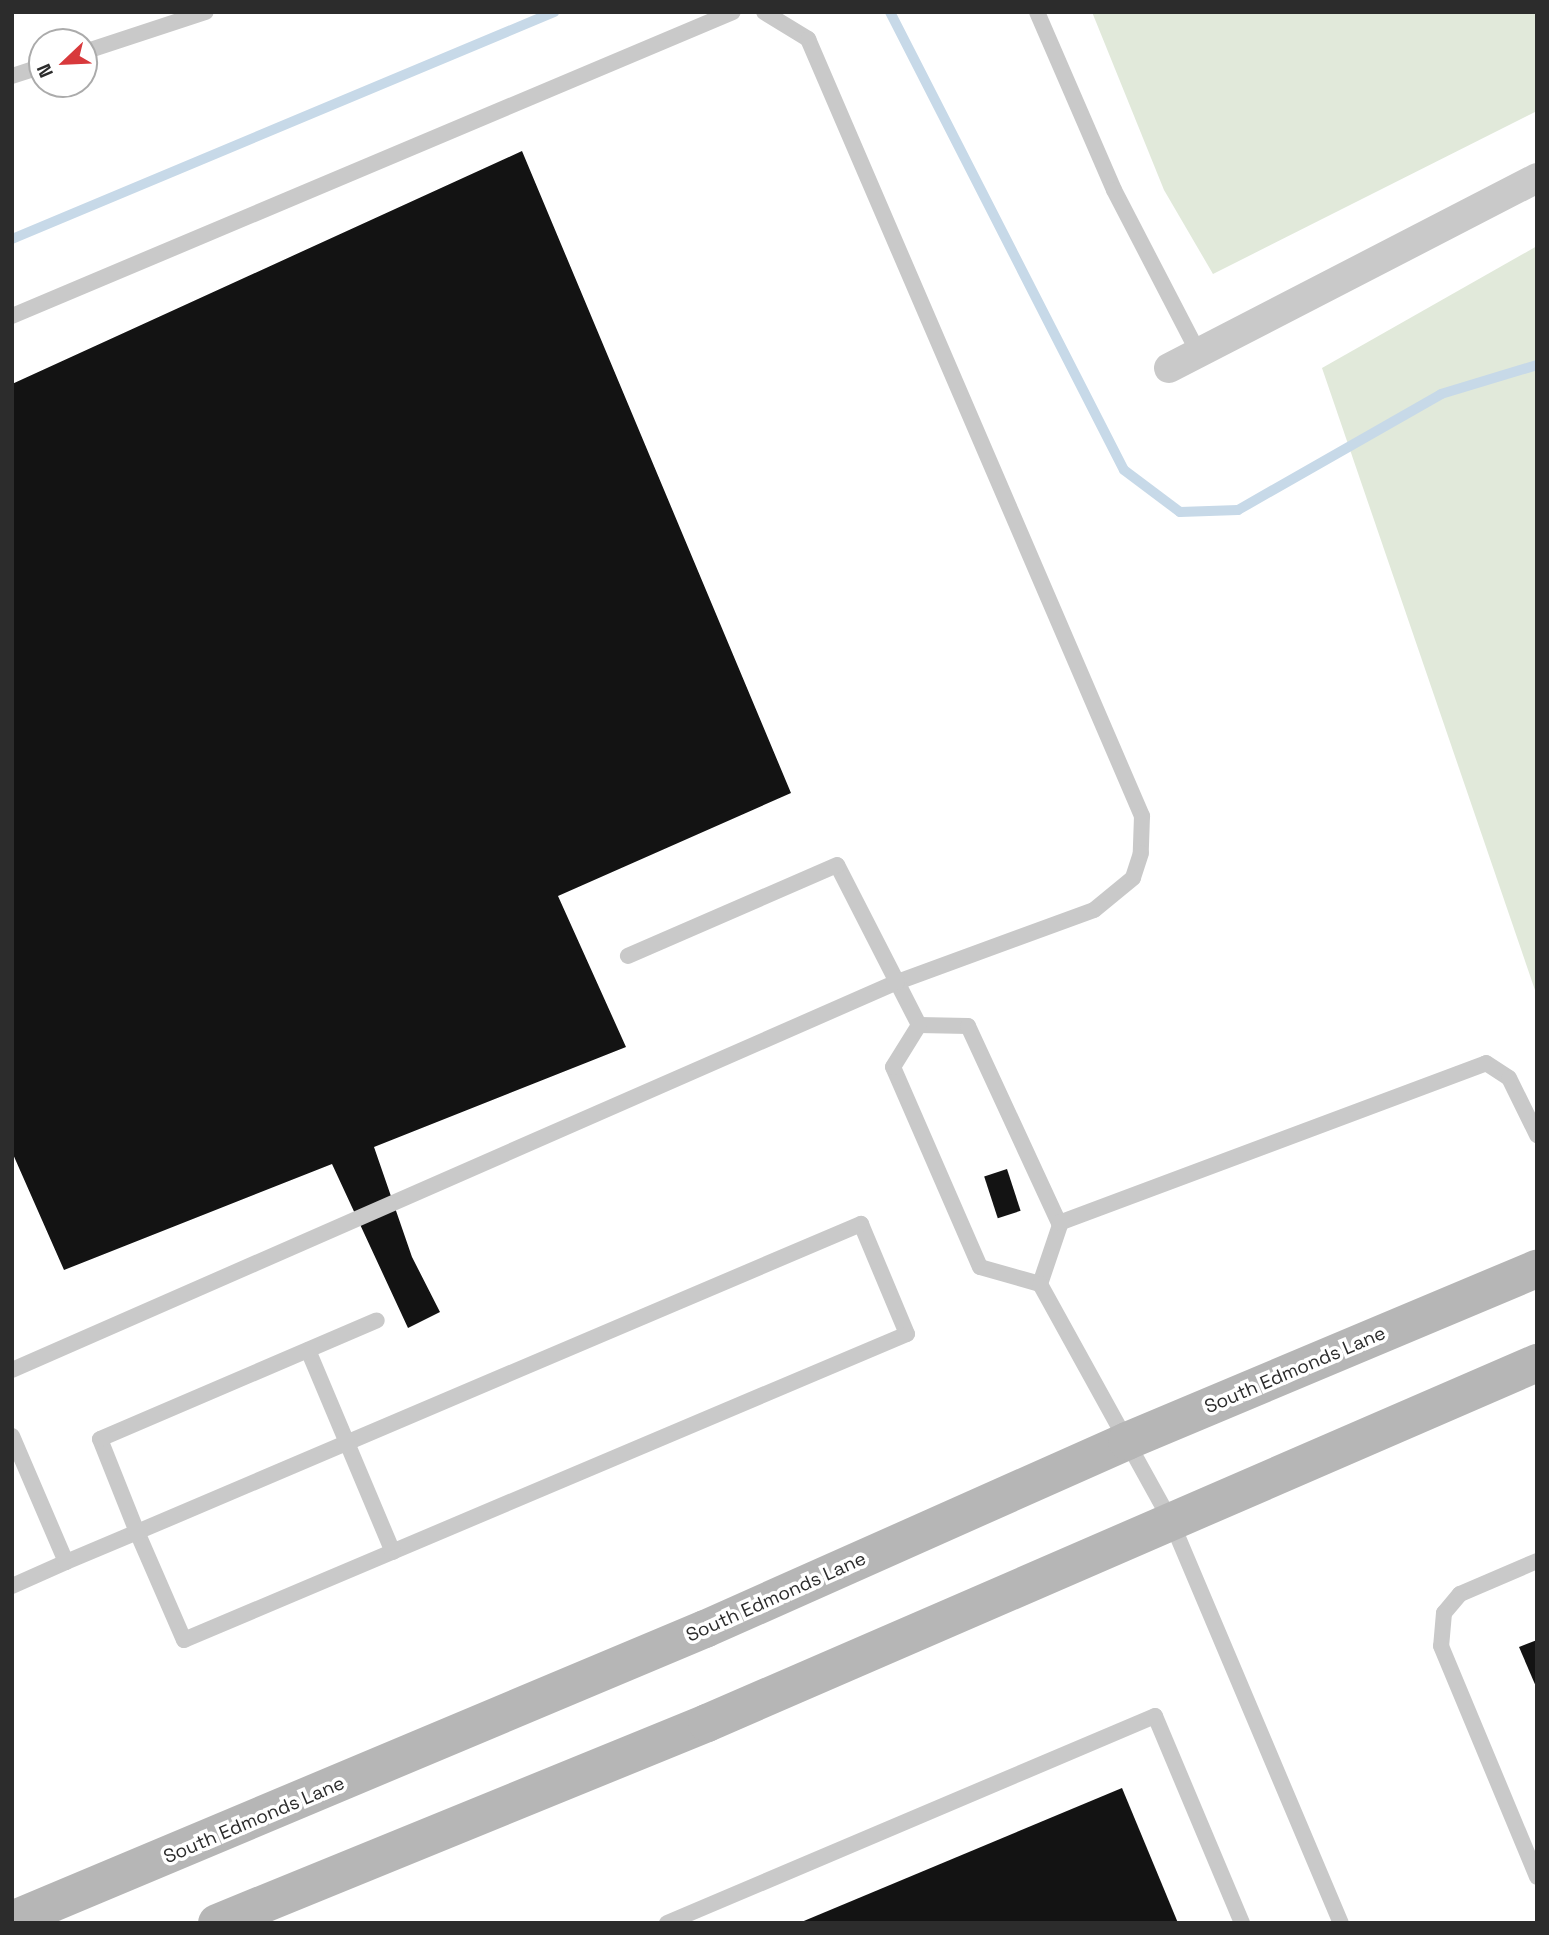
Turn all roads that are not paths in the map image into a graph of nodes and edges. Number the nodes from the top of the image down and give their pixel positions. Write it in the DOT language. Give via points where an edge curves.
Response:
graph roads {
  1 [pos="206,12"];
  2 [pos="733,12"];
  3 [pos="764,12"];
  4 [pos="1037,12"];
  5 [pos="98,47"];
  6 [pos="1537,178"];
  7 [pos="12,316"];
  8 [pos="1199,354"];
  9 [pos="1169,368"];
  10 [pos="628,956"];
  11 [pos="897,982"];
  12 [pos="919,1025"];
  13 [pos="1537,1135"];
  14 [pos="1059,1223"];
  15 [pos="1536,1275"];
  16 [pos="1040,1284"];
  17 [pos="376,1320"];
  18 [pos="308,1350"];
  19 [pos="1537,1363"];
  20 [pos="12,1370"];
  21 [pos="12,1436"];
  22 [pos="1127,1441"];
  23 [pos="347,1443"];
  24 [pos="1171,1521"];
  25 [pos="137,1532"];
  26 [pos="393,1552"];
  27 [pos="1537,1561"];
  28 [pos="66,1562"];
  29 [pos="12,1586"];
  30 [pos="1537,1877"];
  31 [pos="12,1920"];
  32 [pos="218,1923"];
  33 [pos="667,1923"];
  34 [pos="1242,1923"];
  35 [pos="1341,1923"];
  1 -- 5 [label="lane"];
  2 -- 7 [label="lane"];
  3 -- 11 [label="lane" via="808,39 1142,816 1141,853 1133,878 1094,910"];
  4 -- 8 [label="lane" via="1114,190"];
  6 -- 8 [label="street"];
  8 -- 9 [label="street"];
  10 -- 11 [label="lane" via="837,865"];
  11 -- 12 [label="lane"];
  11 -- 20 [label="lane"];
  12 -- 14 [label="lane" via="968,1026"];
  12 -- 16 [label="lane" via="893,1067 980,1267"];
  13 -- 14 [label="lane" via="1509,1078 1486,1063"];
  14 -- 16 [label="lane"];
  15 -- 22 [label="main road, South Edmonds Lane"];
  16 -- 22 [label="lane"];
  17 -- 18 [label="lane"];
  18 -- 23 [label="lane"];
  18 -- 25 [label="lane" via="100,1439"];
  19 -- 24 [label="main road"];
  21 -- 28 [label="lane"];
  22 -- 24 [label="lane"];
  22 -- 31 [label="main road, South Edmonds Lane" via="705,1629"];
  23 -- 25 [label="lane"];
  23 -- 26 [label="lane"];
  23 -- 26 [label="lane" via="861,1224 908,1334"];
  24 -- 32 [label="main road" via="707,1723"];
  24 -- 35 [label="lane"];
  25 -- 26 [label="lane" via="184,1640"];
  25 -- 28 [label="lane"];
  27 -- 30 [label="lane" via="1460,1594 1444,1613 1441,1646"];
  28 -- 29 [label="lane"];
  33 -- 34 [label="lane" via="1156,1716"];
}
